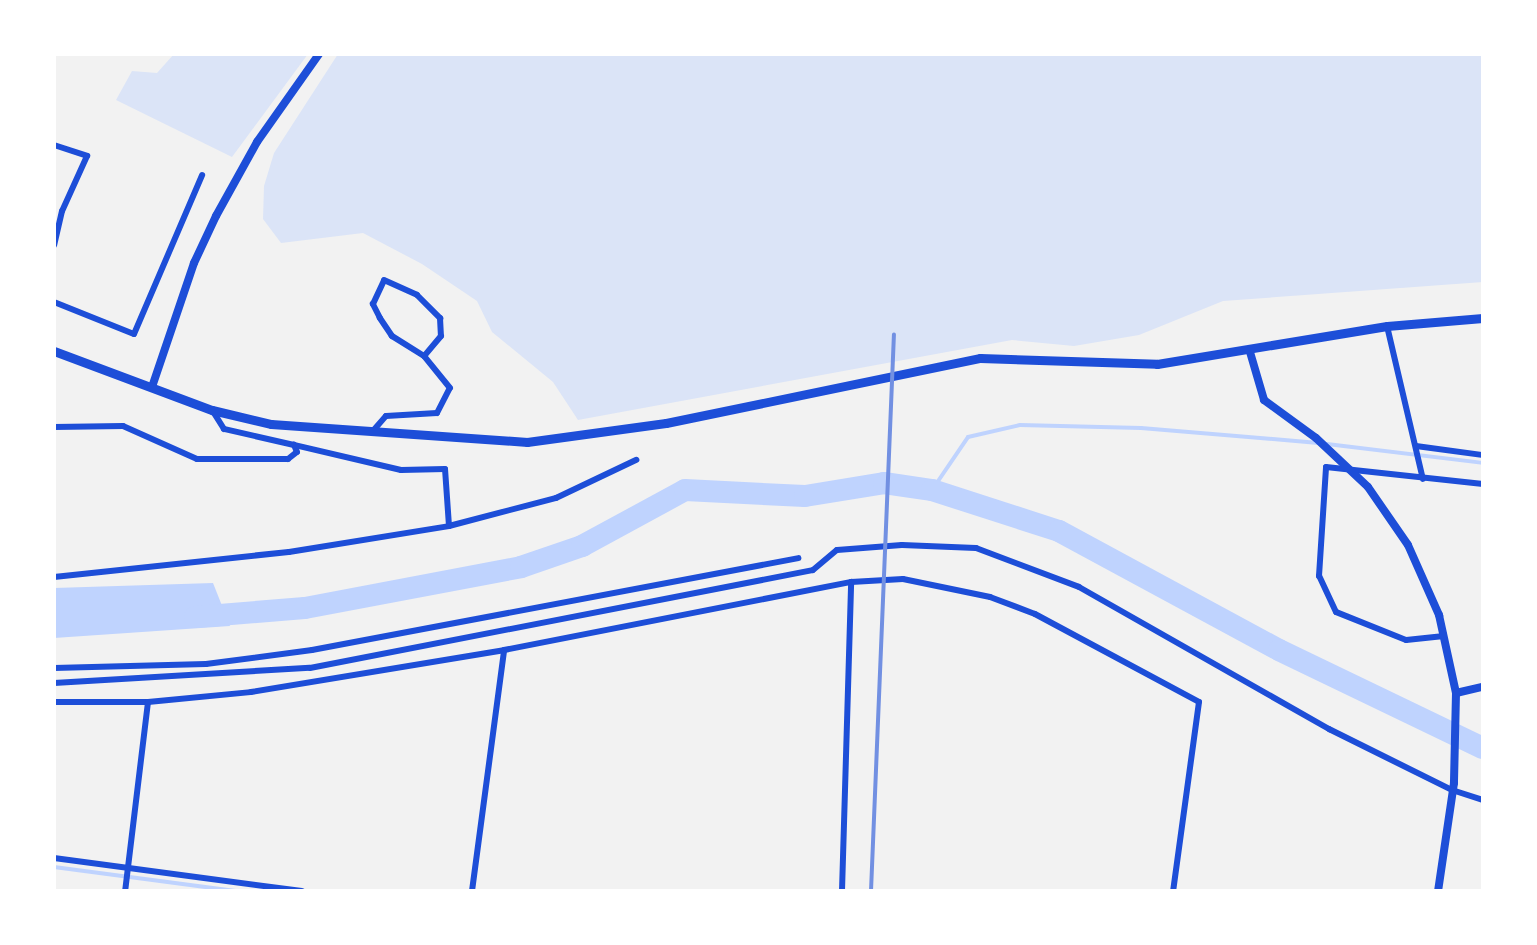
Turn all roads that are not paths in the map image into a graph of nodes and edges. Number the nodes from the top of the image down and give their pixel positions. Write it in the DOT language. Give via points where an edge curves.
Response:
graph roads {
  1 [pos="319,54"];
  2 [pos="54,145"];
  3 [pos="202,175"];
  4 [pos="54,245"];
  5 [pos="54,302"];
  6 [pos="1483,318"];
  7 [pos="1387,326"];
  8 [pos="54,351"];
  9 [pos="1250,352"];
  10 [pos="424,356"];
  11 [pos="152,387"];
  12 [pos="212,410"];
  13 [pos="54,427"];
  14 [pos="370,435"];
  15 [pos="294,445"];
  16 [pos="1416,446"];
  17 [pos="1483,455"];
  18 [pos="636,460"];
  19 [pos="1423,479"];
  20 [pos="1483,484"];
  21 [pos="449,526"];
  22 [pos="798,558"];
  23 [pos="54,577"];
  24 [pos="851,582"];
  25 [pos="1444,636"];
  26 [pos="504,650"];
  27 [pos="54,668"];
  28 [pos="54,683"];
  29 [pos="1483,687"];
  30 [pos="1456,693"];
  31 [pos="54,702"];
  32 [pos="148,702"];
  33 [pos="1453,786"];
  34 [pos="1483,800"];
  35 [pos="54,858"];
  36 [pos="128,869"];
  37 [pos="125,891"];
  38 [pos="302,891"];
  39 [pos="472,891"];
  40 [pos="842,891"];
  41 [pos="1173,891"];
  42 [pos="1438,891"];
  1 -- 11 [label="street" via="257,142 216,216 194,263"];
  2 -- 4 [label="street" via="87,156 62,211"];
  3 -- 5 [label="street" via="134,334"];
  6 -- 7 [label="main road"];
  7 -- 9 [label="main road"];
  7 -- 16 [label="street"];
  8 -- 11 [label="main road"];
  9 -- 14 [label="main road" via="1157,364 980,358 571,439"];
  9 -- 25 [label="street" via="1264,400 1316,438 1368,487 1408,545"];
  10 -- 10 [label="street" via="392,336 380,318 373,304 384,280 417,295 440,318 441,336"];
  10 -- 14 [label="street" via="450,388 447,403 422,417 386,416"];
  11 -- 12 [label="main road"];
  12 -- 14 [label="main road" via="271,424"];
  12 -- 15 [label="street" via="224,429"];
  13 -- 15 [label="street" via="123,426 197,459 288,459 297,452"];
  15 -- 21 [label="street" via="401,470 445,469"];
  16 -- 17 [label="street"];
  16 -- 19 [label="street"];
  18 -- 21 [label="street" via="556,498"];
  19 -- 20 [label="street"];
  19 -- 25 [label="street" via="1326,467 1319,576 1336,612 1406,640"];
  21 -- 23 [label="street" via="289,552"];
  22 -- 27 [label="street" via="312,650 206,664"];
  24 -- 26 [label="street"];
  24 -- 40 [label="street"];
  24 -- 41 [label="street" via="903,579 990,597 1082,636 1199,702"];
  25 -- 30 [label="street"];
  26 -- 32 [label="street" via="251,692"];
  26 -- 39 [label="street"];
  28 -- 33 [label="street" via="310,668 813,570 837,550 902,545 976,548 1079,587 1329,729"];
  29 -- 30 [label="street"];
  30 -- 33 [label="street"];
  31 -- 32 [label="street"];
  32 -- 36 [label="street"];
  33 -- 34 [label="street"];
  33 -- 42 [label="street"];
  35 -- 36 [label="street"];
  36 -- 37 [label="street"];
  36 -- 38 [label="street"];
}
